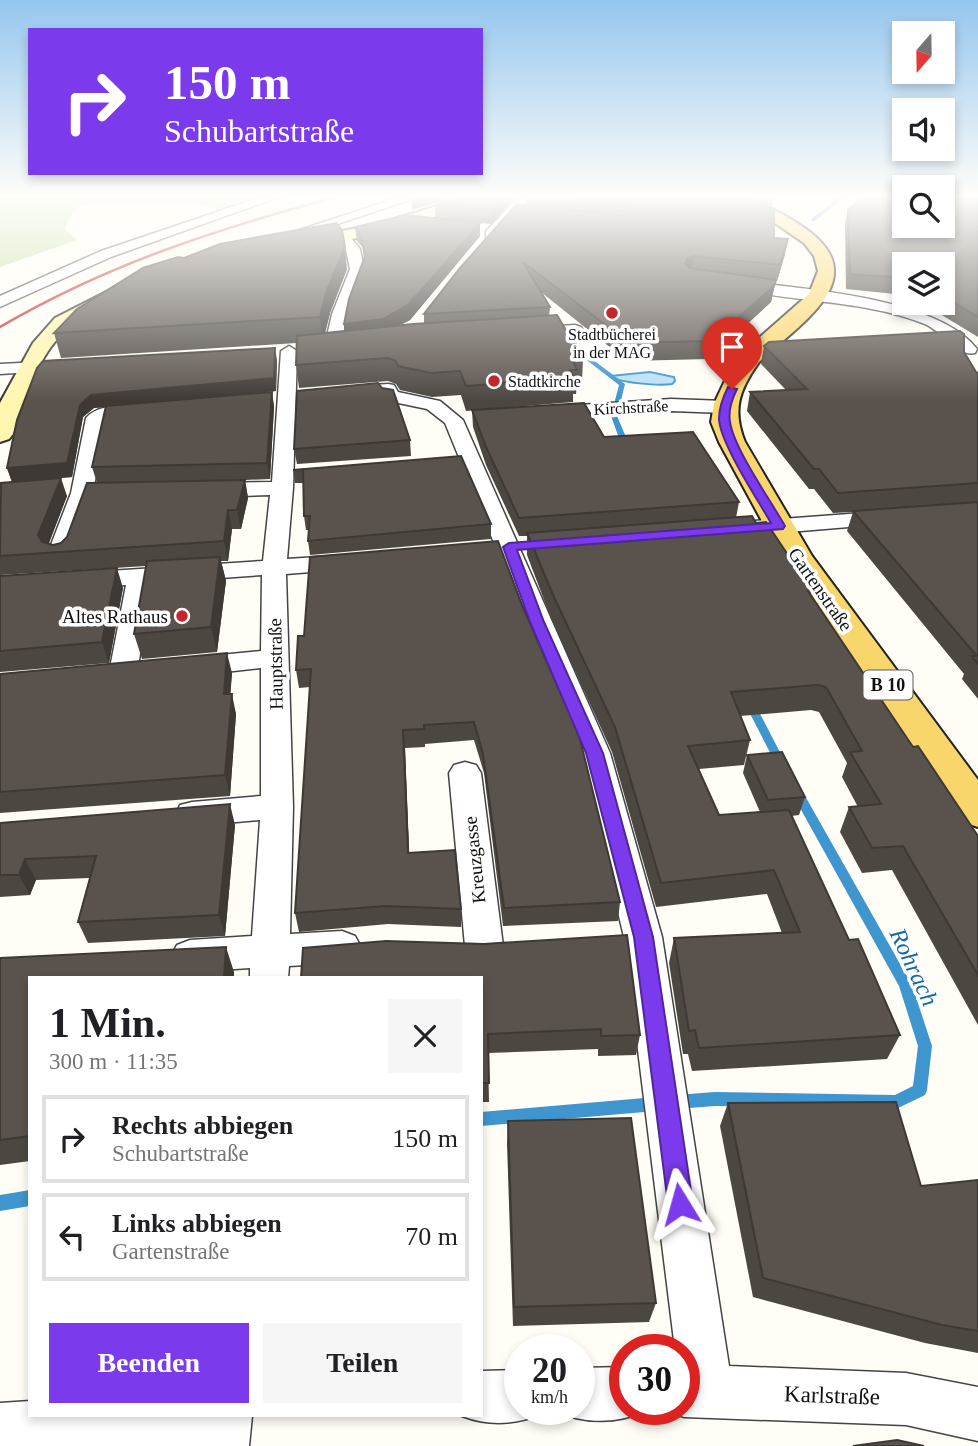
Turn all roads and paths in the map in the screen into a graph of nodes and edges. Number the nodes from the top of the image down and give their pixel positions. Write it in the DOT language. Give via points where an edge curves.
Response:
graph roads {
  1 [pos="81,265"];
  2 [pos="356,265"];
  3 [pos="826,265"];
  4 [pos="717,282"];
  5 [pos="128,287"];
  6 [pos="818,296"];
  7 [pos="0,302"];
  8 [pos="575,330"];
  9 [pos="506,334"];
  10 [pos="355,346"];
  11 [pos="332,349"];
  12 [pos="974,350"];
  13 [pos="70,365"];
  14 [pos="30,368"];
  15 [pos="968,368"];
  16 [pos="0,369"];
  17 [pos="352,393"];
  18 [pos="725,407"];
  19 [pos="173,408"];
  20 [pos="532,414"];
  21 [pos="0,434"];
  22 [pos="291,478"];
  23 [pos="56,488"];
  24 [pos="82,489"];
  25 [pos="186,491"];
  26 [pos="108,493"];
  27 [pos="909,517"];
  28 [pos="779,526"];
  29 [pos="731,529"];
  30 [pos="59,555"];
  31 [pos="366,561"];
  32 [pos="274,568"];
  33 [pos="140,576"];
  34 [pos="0,586"];
  35 [pos="276,658"];
  36 [pos="465,773"];
  37 [pos="277,807"];
  38 [pos="978,811"];
  39 [pos="158,817"];
  40 [pos="643,937"];
  41 [pos="604,940"];
  42 [pos="375,944"];
  43 [pos="524,944"];
  44 [pos="149,958"];
  45 [pos="270,965"];
  46 [pos="689,1334"];
  47 [pos="700,1391"];
  48 [pos="504,1396"];
  49 [pos="483,1397"];
  50 [pos="978,1414"];
  51 [pos="206,1417"];
  52 [pos="225,1417"];
  53 [pos="9,1435"];
  54 [pos="222,1446"];
  1 -- 7 [label="street"];
  2 -- 11 [label="street"];
  3 -- 6 [label="main road"];
  4 -- 6 [label="street"];
  5 -- 14 [label="street" via="57,327"];
  6 -- 12 [label="street" via="931,321"];
  6 -- 18 [label="main road" via="751,357"];
  8 -- 9 [label="street"];
  10 -- 11 [label="street"];
  11 -- 22 [label="street, Hauptstraße" via="277,352 291,398"];
  12 -- 15 [label="street"];
  13 -- 14 [label="street"];
  14 -- 16 [label="street"];
  14 -- 21 [label="street"];
  17 -- 40 [label="street" via="388,389 391,396 433,405 466,419 459,461 509,547 595,753"];
  18 -- 20 [label="street, Kirchstraße" via="694,404"];
  18 -- 28 [label="main road, Gartenstraße / B 10" via="724,422 732,442"];
  19 -- 24 [label="street" via="96,418"];
  22 -- 25 [label="street"];
  22 -- 32 [label="street, Hauptstraße"];
  23 -- 24 [label="street"];
  24 -- 26 [label="street"];
  24 -- 30 [label="street"];
  27 -- 28 [label="street"];
  28 -- 29 [label="street"];
  28 -- 38 [label="main road, Gartenstraße / B 10"];
  31 -- 32 [label="street"];
  32 -- 33 [label="street"];
  32 -- 35 [label="street, Hauptstraße"];
  33 -- 34 [label="street"];
  33 -- 35 [label="street" via="134,672"];
  35 -- 37 [label="street, Hauptstraße"];
  36 -- 43 [label="street, Kreuzgasse" via="470,946"];
  37 -- 39 [label="street"];
  37 -- 45 [label="street, Hauptstraße"];
  40 -- 41 [label="street"];
  40 -- 46 [label="street" via="669,1125"];
  42 -- 45 [label="street"];
  44 -- 45 [label="street"];
  47 -- 50 [label="street, Karlstraße" via="906,1398"];
  48 -- 49 [label="street"];
  51 -- 53 [label="street"];
  52 -- 54 [label="street"];
}
